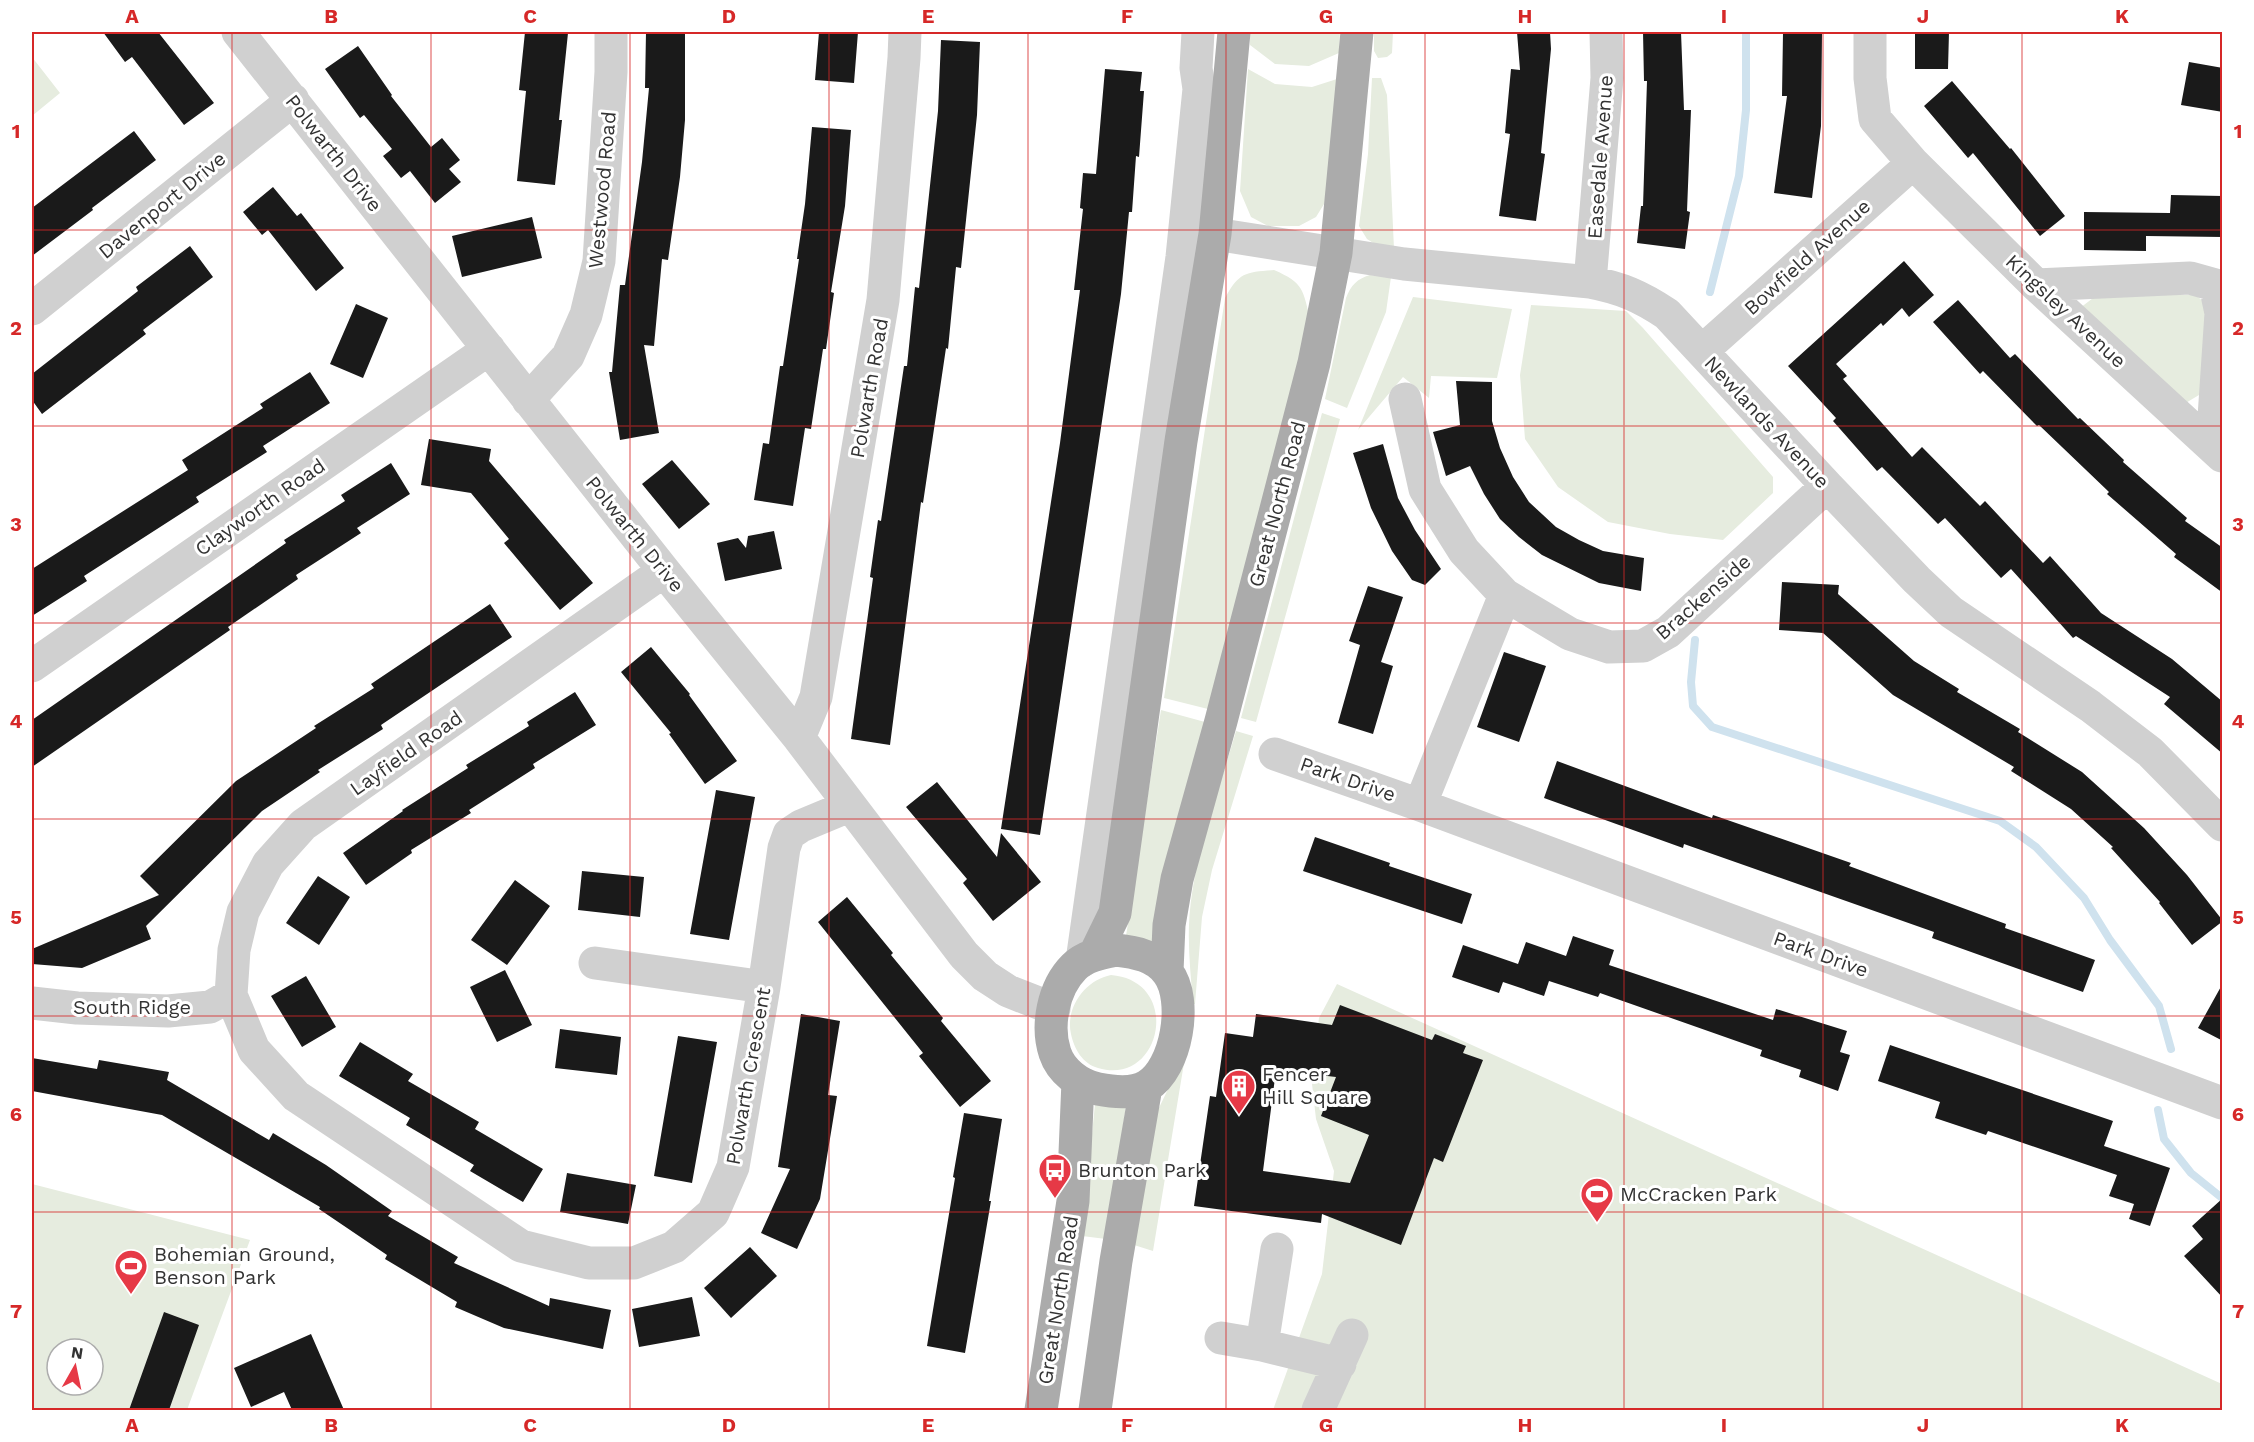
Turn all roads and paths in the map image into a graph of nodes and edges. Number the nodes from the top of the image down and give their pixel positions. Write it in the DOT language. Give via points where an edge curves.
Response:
graph roads {
  1 [pos="238,32"];
  2 [pos="611,32"];
  3 [pos="905,32"];
  4 [pos="1198,32"];
  5 [pos="1234,32"];
  6 [pos="1357,32"];
  7 [pos="1606,32"];
  8 [pos="1870,32"];
  9 [pos="293,100"];
  10 [pos="1913,163"];
  11 [pos="1215,234"];
  12 [pos="1336,253"];
  13 [pos="1590,282"];
  14 [pos="2036,285"];
  15 [pos="32,309"];
  16 [pos="489,349"];
  17 [pos="1702,351"];
  18 [pos="1405,399"];
  19 [pos="528,400"];
  20 [pos="2217,452"];
  21 [pos="1827,486"];
  22 [pos="664,571"];
  23 [pos="1505,595"];
  24 [pos="32,666"];
  25 [pos="799,738"];
  26 [pos="1275,754"];
  27 [pos="1420,805"];
  28 [pos="849,806"];
  29 [pos="2223,825"];
  30 [pos="1088,958"];
  31 [pos="595,963"];
  32 [pos="1167,971"];
  33 [pos="764,987"];
  34 [pos="231,995"];
  35 [pos="32,1003"];
  36 [pos="1054,1009"];
  37 [pos="1078,1081"];
  38 [pos="1146,1087"];
  39 [pos="2223,1103"];
  40 [pos="1277,1249"];
  41 [pos="1221,1338"];
  42 [pos="1262,1345"];
  43 [pos="1041,1410"];
  44 [pos="1095,1410"];
  45 [pos="1318,1410"];
  1 -- 9 [label="street, Polwarth Drive"];
  2 -- 19 [label="street, Westwood Road" via="599,261 586,315 568,356"];
  3 -- 25 [label="street, Polwarth Road" via="884,300 816,697"];
  4 -- 30 [label="street" via="1199,89 1182,257"];
  5 -- 11 [label="main road"];
  6 -- 12 [label="main road, Great North Road"];
  7 -- 13 [label="street, Easedale Avenue" via="1607,78"];
  8 -- 10 [label="street, Kingsley Avenue" via="1875,119"];
  9 -- 15 [label="street, Davenport Drive"];
  9 -- 16 [label="street, Polwarth Drive"];
  10 -- 14 [label="street, Kingsley Avenue"];
  10 -- 17 [label="street, Bowfield Avenue"];
  11 -- 12 [label="street, Newlands Avenue"];
  11 -- 30 [label="main road" via="1181,441 1115,913"];
  12 -- 13 [label="street, Newlands Avenue" via="1404,264"];
  12 -- 32 [label="main road, Great North Road" via="1314,363 1177,879"];
  13 -- 17 [label="street, Newlands Avenue" via="1643,297 1667,314"];
  14 -- 20 [label="street, Kingsley Avenue"];
  14 -- 20 [label="street" via="2190,278 2215,285 2222,313"];
  16 -- 19 [label="street, Polwarth Drive"];
  16 -- 24 [label="street, Clayworth Road"];
  17 -- 21 [label="street, Newlands Avenue"];
  18 -- 23 [label="street, Brackenside" via="1425,489 1464,551"];
  19 -- 22 [label="street, Polwarth Drive"];
  21 -- 23 [label="street, Brackenside" via="1668,632 1643,646 1609,647 1570,634"];
  21 -- 29 [label="street, Newlands Avenue" via="1951,612 2133,739"];
  22 -- 25 [label="street, Polwarth Drive"];
  22 -- 34 [label="street, Layfield Road" via="303,825 268,864 243,912 234,950"];
  23 -- 27 [label="street, Park Drive"];
  25 -- 28 [label="street, Polwarth Drive"];
  26 -- 27 [label="street, Park Drive"];
  27 -- 39 [label="street, Park Drive"];
  28 -- 33 [label="street, Polwarth Crescent" via="789,834"];
  28 -- 36 [label="street, Polwarth Drive" via="964,955 1008,991"];
  30 -- 32 [label="main road" via="1116,950 1132,952 1148,957"];
  30 -- 36 [label="main road" via="1074,968 1057,994"];
  31 -- 33 [label="street"];
  32 -- 38 [label="main road, Great North Road" via="1178,998 1174,1044 1161,1073"];
  33 -- 34 [label="street, Polwarth Crescent" via="733,1167 713,1213 674,1247 634,1263 589,1263 521,1246 296,1096 254,1050"];
  34 -- 35 [label="street, South Ridge" via="210,1006 168,1011"];
  36 -- 37 [label="main road" via="1053,1046 1062,1068"];
  37 -- 38 [label="main road" via="1092,1088 1119,1092"];
  37 -- 43 [label="main road, Great North Road" via="1072,1201"];
  38 -- 44 [label="main road"];
  40 -- 42 [label="street"];
  41 -- 42 [label="street"];
  42 -- 45 [label="street" via="1346,1349"];
}
